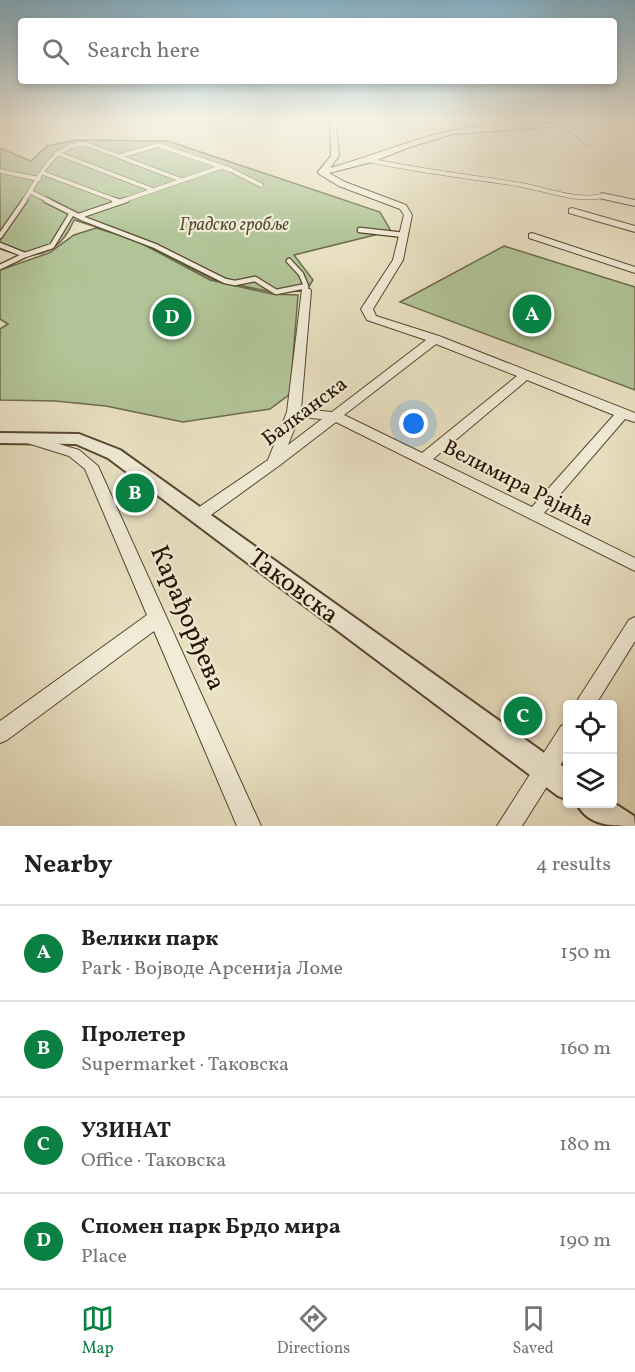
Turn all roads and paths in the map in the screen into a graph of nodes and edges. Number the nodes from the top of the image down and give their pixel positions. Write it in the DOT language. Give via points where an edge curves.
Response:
graph roads {
  1 [pos="54,158"];
  2 [pos="69,158"];
  3 [pos="124,158"];
  4 [pos="194,158"];
  5 [pos="334,158"];
  6 [pos="376,158"];
  7 [pos="369,160"];
  8 [pos="221,167"];
  9 [pos="0,171"];
  10 [pos="322,172"];
  11 [pos="43,173"];
  12 [pos="39,179"];
  13 [pos="181,180"];
  14 [pos="261,185"];
  15 [pos="153,190"];
  16 [pos="31,192"];
  17 [pos="602,196"];
  18 [pos="120,202"];
  19 [pos="635,202"];
  20 [pos="572,211"];
  21 [pos="72,213"];
  22 [pos="79,216"];
  23 [pos="635,229"];
  24 [pos="360,230"];
  25 [pos="404,235"];
  26 [pos="0,236"];
  27 [pos="532,236"];
  28 [pos="0,245"];
  29 [pos="25,255"];
  30 [pos="289,261"];
  31 [pos="0,267"];
  32 [pos="635,270"];
  33 [pos="306,289"];
  34 [pos="435,339"];
  35 [pos="525,375"];
  36 [pos="294,412"];
  37 [pos="335,416"];
  38 [pos="629,416"];
  39 [pos="0,438"];
  40 [pos="24,438"];
  41 [pos="423,460"];
  42 [pos="274,462"];
  43 [pos="534,515"];
  44 [pos="198,516"];
  45 [pos="635,566"];
  46 [pos="159,617"];
  47 [pos="635,625"];
  48 [pos="588,700"];
  49 [pos="0,733"];
  50 [pos="563,739"];
  51 [pos="543,771"];
  52 [pos="563,784"];
  53 [pos="597,808"];
  54 [pos="249,826"];
  55 [pos="509,826"];
  56 [pos="624,826"];
  1 -- 11 [label="lane"];
  2 -- 15 [label="lane"];
  3 -- 13 [label="lane"];
  4 -- 8 [label="lane"];
  5 -- 10 [label="street"];
  6 -- 7 [label="street"];
  7 -- 10 [label="street"];
  7 -- 17 [label="lane" via="588,199"];
  8 -- 13 [label="lane"];
  8 -- 14 [label="lane"];
  9 -- 12 [label="lane"];
  10 -- 25 [label="street" via="342,184 403,207 408,214"];
  11 -- 12 [label="lane"];
  11 -- 18 [label="lane"];
  12 -- 16 [label="lane"];
  13 -- 15 [label="lane"];
  15 -- 18 [label="lane"];
  16 -- 21 [label="lane"];
  16 -- 26 [label="lane"];
  17 -- 19 [label="street"];
  18 -- 22 [label="lane"];
  20 -- 23 [label="street"];
  21 -- 22 [label="lane"];
  21 -- 29 [label="lane" via="52,246"];
  22 -- 33 [label="lane" via="138,238 225,281 255,279 276,292"];
  24 -- 25 [label="lane"];
  25 -- 34 [label="street" via="398,260 367,309 371,318"];
  27 -- 32 [label="street"];
  28 -- 29 [label="lane"];
  29 -- 31 [label="lane"];
  30 -- 33 [label="lane" via="301,274"];
  33 -- 36 [label="street"];
  34 -- 35 [label="street"];
  34 -- 37 [label="street, Балканска"];
  35 -- 38 [label="street"];
  35 -- 41 [label="street"];
  36 -- 37 [label="street, Велимира Рајића"];
  36 -- 42 [label="street"];
  37 -- 41 [label="street, Велимира Рајића"];
  37 -- 42 [label="street, Балканска"];
  38 -- 43 [label="street"];
  39 -- 40 [label="street, Таковска"];
  40 -- 44 [label="street, Таковска" via="67,438 95,444"];
  40 -- 46 [label="street, Карађорђева" via="74,453 91,466"];
  41 -- 43 [label="street, Велимира Рајића"];
  42 -- 44 [label="street, Балканска"];
  43 -- 45 [label="street, Велимира Рајића"];
  44 -- 51 [label="street, Таковска"];
  46 -- 49 [label="street"];
  46 -- 54 [label="street, Карађорђева"];
  47 -- 48 [label="street"];
  50 -- 51 [label="street"];
  51 -- 52 [label="street, Таковска"];
  51 -- 55 [label="street"];
  53 -- 56 [label="street"];
}
